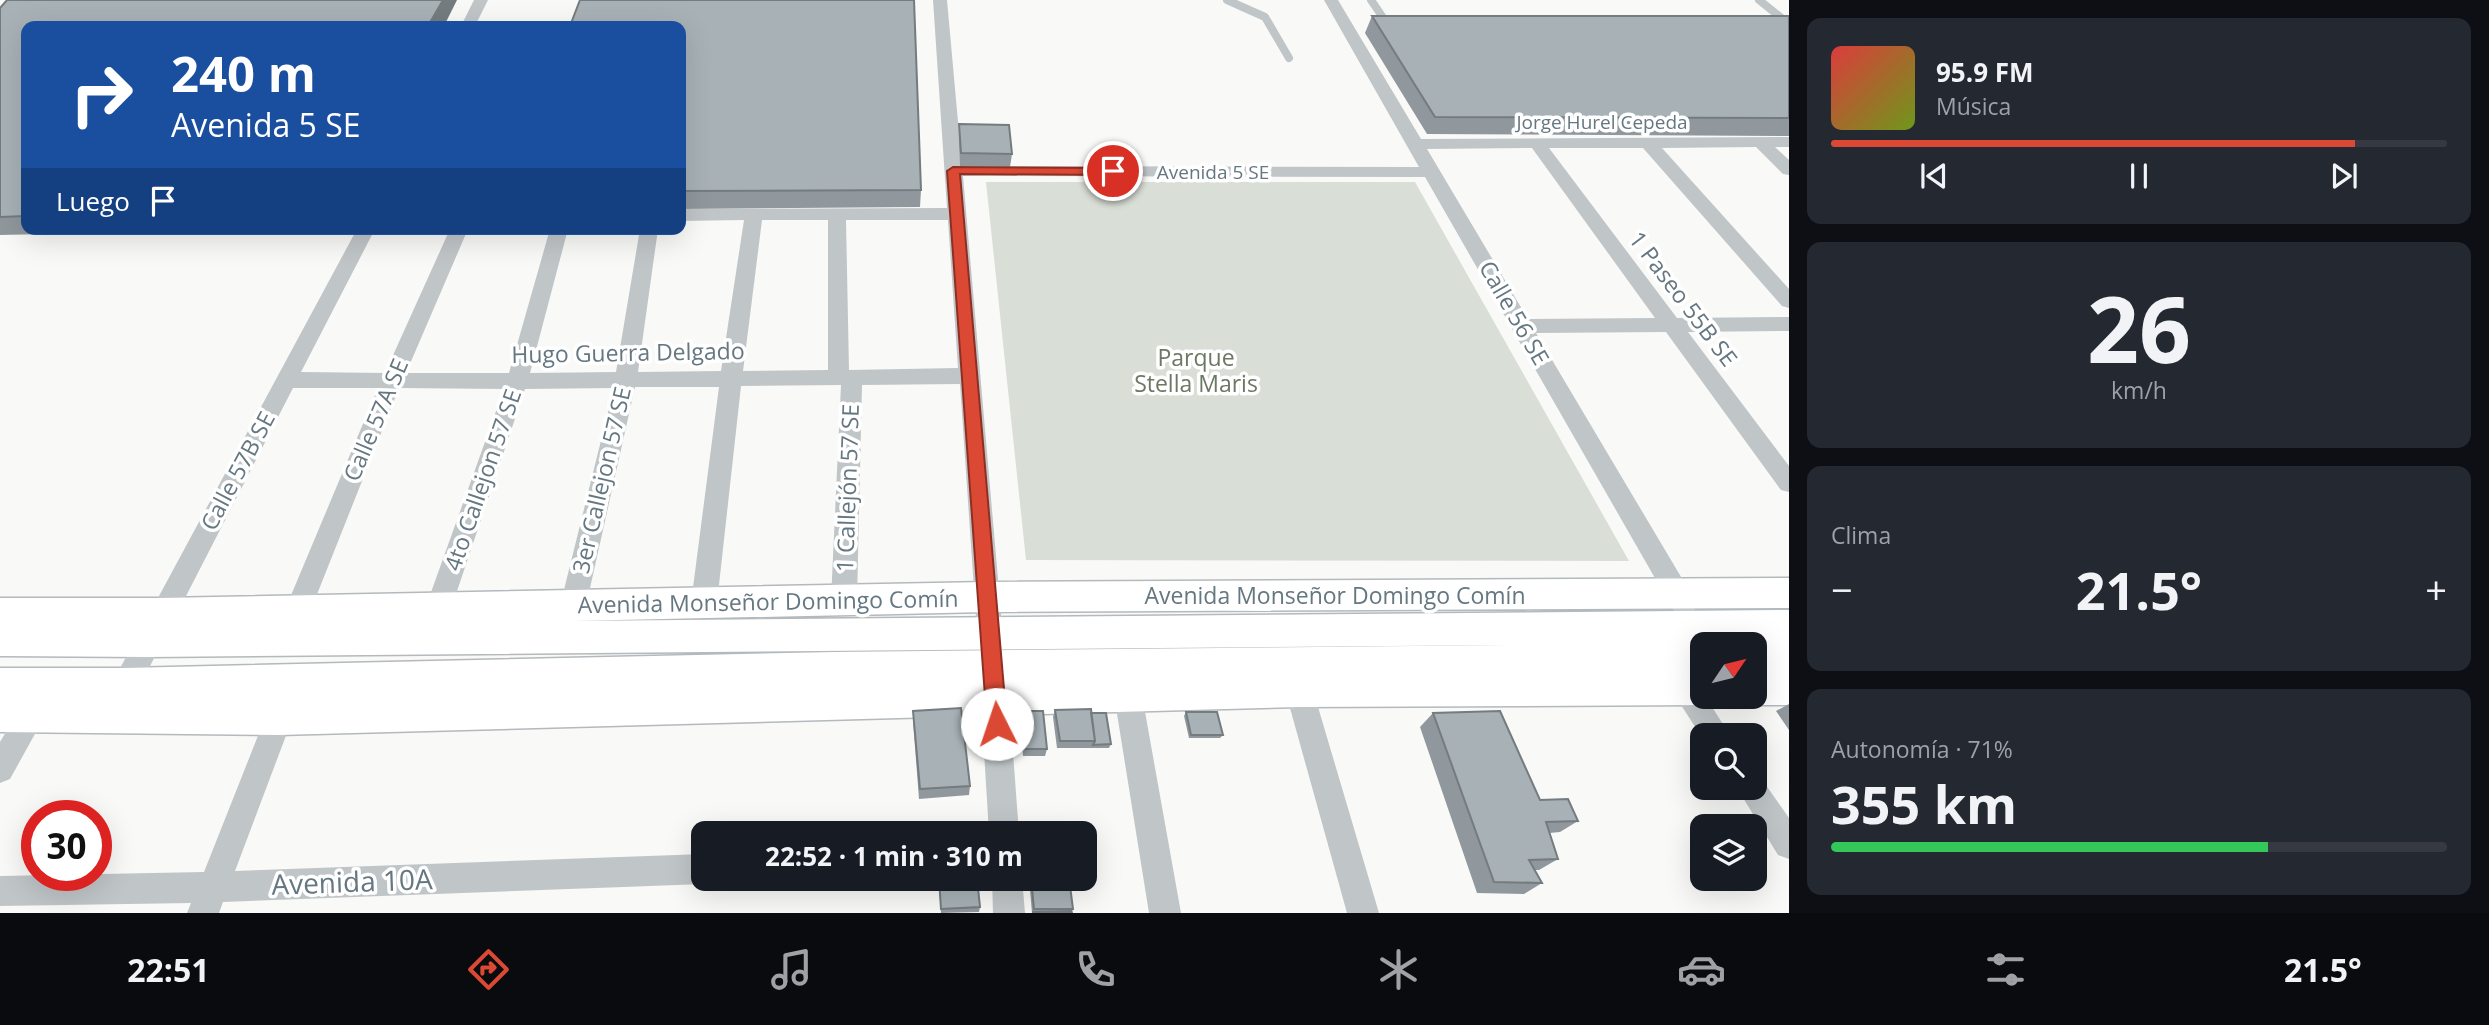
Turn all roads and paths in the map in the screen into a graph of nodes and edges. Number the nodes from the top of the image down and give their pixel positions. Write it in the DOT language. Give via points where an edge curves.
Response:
graph roads {
  1 [pos="481,0"];
  2 [pos="940,0"];
  3 [pos="1227,0"];
  4 [pos="1331,0"];
  5 [pos="1371,0"];
  6 [pos="1759,0"];
  7 [pos="470,21"];
  8 [pos="1789,24"];
  9 [pos="1388,25"];
  10 [pos="1289,58"];
  11 [pos="1760,142"];
  12 [pos="1789,142"];
  13 [pos="1648,143"];
  14 [pos="1416,144"];
  15 [pos="1537,144"];
  16 [pos="1789,170"];
  17 [pos="953,171"];
  18 [pos="1432,172"];
  19 [pos="957,214"];
  20 [pos="686,215"];
  21 [pos="754,215"];
  22 [pos="837,215"];
  23 [pos="363,235"];
  24 [pos="455,235"];
  25 [pos="557,235"];
  26 [pos="648,235"];
  27 [pos="1789,301"];
  28 [pos="1789,324"];
  29 [pos="1672,325"];
  30 [pos="1521,326"];
  31 [pos="970,376"];
  32 [pos="845,377"];
  33 [pos="731,378"];
  34 [pos="625,379"];
  35 [pos="286,380"];
  36 [pos="391,380"];
  37 [pos="517,381"];
  38 [pos="1789,483"];
  39 [pos="1789,593"];
  40 [pos="1679,595"];
  41 [pos="987,597"];
  42 [pos="844,600"];
  43 [pos="704,603"];
  44 [pos="573,606"];
  45 [pos="438,609"];
  46 [pos="297,612"];
  47 [pos="0,614"];
  48 [pos="1789,626"];
  49 [pos="154,628"];
  50 [pos="1768,635"];
  51 [pos="0,640"];
  52 [pos="1690,640"];
  53 [pos="1789,658"];
  54 [pos="1768,659"];
  55 [pos="1690,665"];
  56 [pos="1690,665"];
  57 [pos="993,666"];
  58 [pos="0,685"];
  59 [pos="1768,688"];
  60 [pos="1789,688"];
  61 [pos="1298,690"];
  62 [pos="1128,695"];
  63 [pos="118,699"];
  64 [pos="16,714"];
  65 [pos="279,717"];
  66 [pos="0,769"];
  67 [pos="1759,800"];
  68 [pos="1003,821"];
  69 [pos="1789,844"];
  70 [pos="691,870"];
  71 [pos="0,891"];
  72 [pos="1008,891"];
  73 [pos="208,900"];
  74 [pos="1009,913"];
  75 [pos="1165,913"];
  76 [pos="1363,913"];
  1 -- 7 [label="street"];
  2 -- 17 [label="street"];
  3 -- 10 [label="lane" via="1265,17"];
  4 -- 14 [label="street, Calle 56 SE" via="1365,45 1408,119"];
  5 -- 9 [label="lane"];
  6 -- 8 [label="lane"];
  11 -- 12 [label="street, Jorge Hurel Cepeda"];
  11 -- 13 [label="street, Jorge Hurel Cepeda"];
  11 -- 16 [label="street"];
  13 -- 15 [label="street, Jorge Hurel Cepeda"];
  13 -- 27 [label="street"];
  14 -- 15 [label="street, Jorge Hurel Cepeda"];
  14 -- 18 [label="street, Calle 56 SE"];
  15 -- 29 [label="street, 1 Paseo 55B SE"];
  17 -- 18 [label="street, Avenida 5 SE"];
  17 -- 19 [label="street"];
  18 -- 30 [label="street, Calle 56 SE"];
  19 -- 22 [label="street"];
  19 -- 31 [label="street"];
  20 -- 21 [label="street"];
  21 -- 22 [label="street"];
  21 -- 33 [label="street"];
  22 -- 32 [label="street, 1 Callejón 57 SE"];
  23 -- 35 [label="street, Calle 57B SE"];
  24 -- 36 [label="street, Calle 57A SE"];
  25 -- 37 [label="street, 4to Callejon 57 SE"];
  26 -- 34 [label="street, 3er Callejon 57 SE"];
  28 -- 29 [label="street"];
  29 -- 30 [label="street"];
  29 -- 38 [label="street, 1 Paseo 55B SE"];
  30 -- 40 [label="street, Calle 56 SE"];
  31 -- 32 [label="street, Hugo Guerra Delgado"];
  31 -- 41 [label="street"];
  32 -- 33 [label="street, Hugo Guerra Delgado"];
  32 -- 42 [label="street, 1 Callejón 57 SE"];
  33 -- 34 [label="street, Hugo Guerra Delgado"];
  33 -- 43 [label="street"];
  34 -- 37 [label="street, Hugo Guerra Delgado"];
  34 -- 44 [label="street, 3er Callejon 57 SE"];
  35 -- 36 [label="street, Hugo Guerra Delgado"];
  35 -- 49 [label="street, Calle 57B SE"];
  36 -- 37 [label="street, Hugo Guerra Delgado"];
  36 -- 46 [label="street, Calle 57A SE"];
  37 -- 45 [label="street, 4to Callejon 57 SE"];
  39 -- 40 [label="main road, Avenida Monseñor Domingo Comín"];
  40 -- 41 [label="main road, Avenida Monseñor Domingo Comín"];
  40 -- 52 [label="street, Calle 56 SE"];
  41 -- 42 [label="main road, Avenida Monseñor Domingo Comín"];
  41 -- 57 [label="street"];
  42 -- 43 [label="main road, Avenida Monseñor Domingo Comín"];
  43 -- 44 [label="main road, Avenida Monseñor Domingo Comín"];
  44 -- 45 [label="main road, Avenida Monseñor Domingo Comín"];
  45 -- 46 [label="main road, Avenida Monseñor Domingo Comín"];
  46 -- 49 [label="main road, Avenida Monseñor Domingo Comín"];
  47 -- 49 [label="main road, Avenida Monseñor Domingo Comín"];
  48 -- 50 [label="main road, Avenida Monseñor Domingo Comín"];
  49 -- 51 [label="main road, Avenida Monseñor Domingo Comín"];
  49 -- 57 [label="main road, Avenida Monseñor Domingo Comín"];
  49 -- 63 [label="street, Calle 57B SE"];
  53 -- 54 [label="main road"];
  55 -- 57 [label="main road, Avenida Monseñor Domingo Comín"];
  56 -- 61 [label="main road, Avenida Monseñor Domingo Comín"];
  57 -- 62 [label="main road, Avenida Monseñor Domingo Comín"];
  57 -- 63 [label="main road, Avenida Monseñor Domingo Comín"];
  57 -- 65 [label="main road, Avenida Monseñor Domingo Comín"];
  57 -- 68 [label="street"];
  58 -- 63 [label="main road, Avenida Monseñor Domingo Comín"];
  59 -- 60 [label="main road"];
  61 -- 62 [label="main road, Avenida Monseñor Domingo Comín"];
  61 -- 76 [label="street"];
  62 -- 75 [label="street"];
  63 -- 64 [label="main road, Avenida Monseñor Domingo Comín"];
  63 -- 65 [label="main road, Avenida Monseñor Domingo Comín"];
  64 -- 66 [label="street"];
  65 -- 73 [label="street"];
  67 -- 69 [label="street"];
  70 -- 73 [label="street, Avenida 10A"];
  71 -- 73 [label="street, Avenida 10A"];
  72 -- 74 [label="street"];
}
